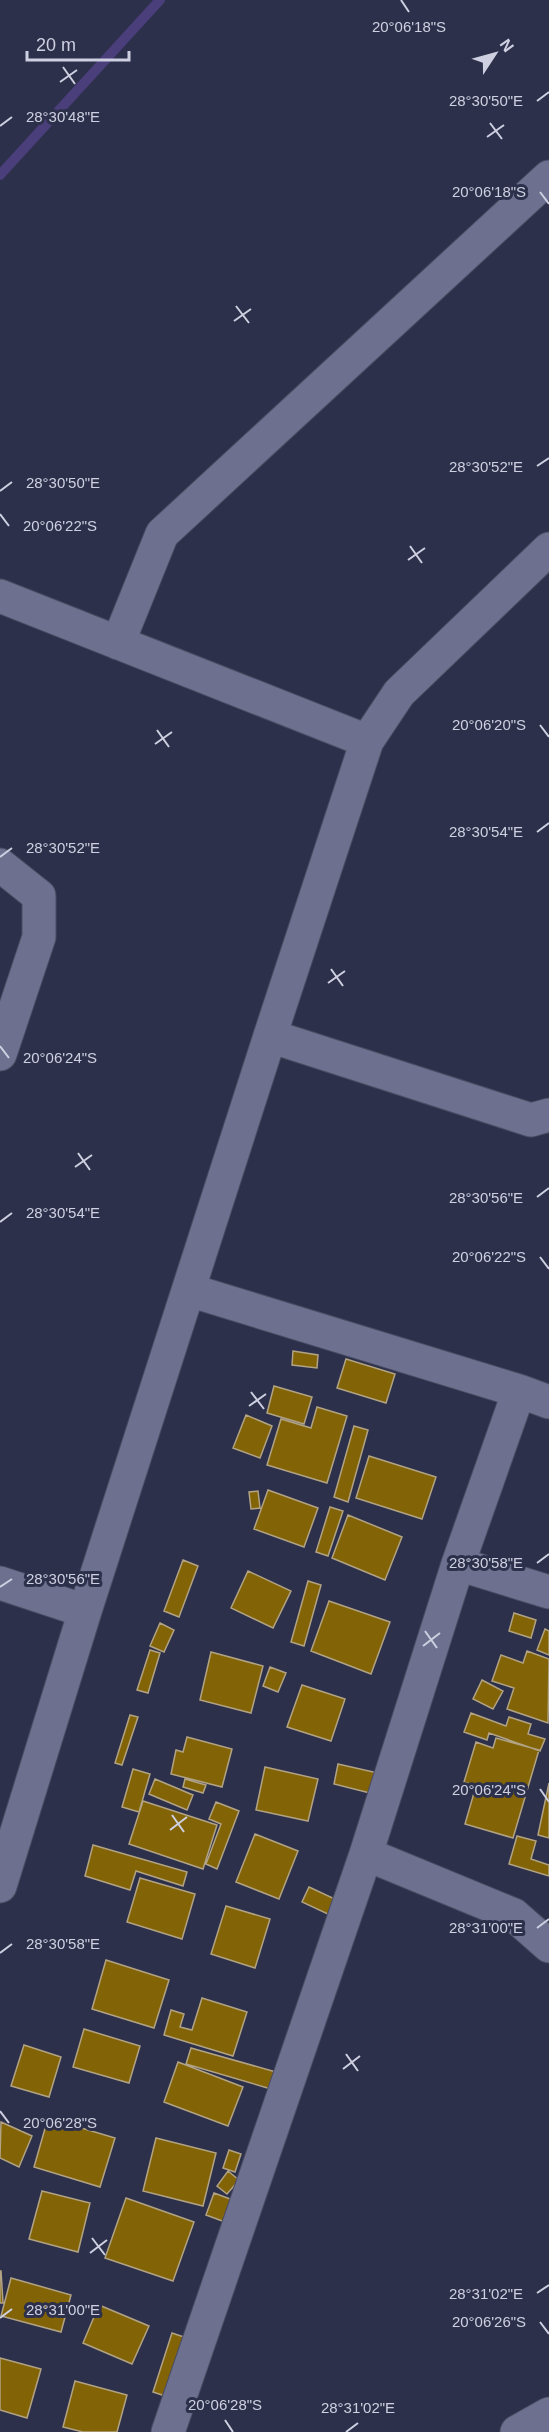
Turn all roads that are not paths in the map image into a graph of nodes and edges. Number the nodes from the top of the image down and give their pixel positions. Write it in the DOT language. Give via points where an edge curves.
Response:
graph roads {
  1 [pos="549,177"];
  2 [pos="549,549"];
  3 [pos="0,596"];
  4 [pos="118,643"];
  5 [pos="367,741"];
  6 [pos="0,865"];
  7 [pos="270,1036"];
  8 [pos="0,1054"];
  9 [pos="549,1115"];
  10 [pos="189,1290"];
  11 [pos="534,1397"];
  12 [pos="458,1564"];
  13 [pos="0,1583"];
  14 [pos="549,1592"];
  15 [pos="85,1611"];
  16 [pos="366,1854"];
  17 [pos="0,1886"];
  18 [pos="549,1946"];
  19 [pos="549,2414"];
  20 [pos="175,2430"];
  21 [pos="517,2432"];
  1 -- 4 [label="street" via="162,534"];
  2 -- 5 [label="street" via="399,693"];
  3 -- 4 [label="street"];
  4 -- 5 [label="street"];
  5 -- 7 [label="street"];
  6 -- 8 [label="street" via="39,896 39,937"];
  7 -- 9 [label="street" via="531,1120"];
  7 -- 10 [label="street"];
  10 -- 11 [label="street"];
  10 -- 15 [label="street"];
  11 -- 12 [label="street"];
  12 -- 14 [label="street"];
  12 -- 16 [label="street"];
  13 -- 15 [label="street"];
  15 -- 17 [label="street"];
  16 -- 18 [label="street" via="513,1915"];
  16 -- 20 [label="street"];
  19 -- 21 [label="street"];
}
